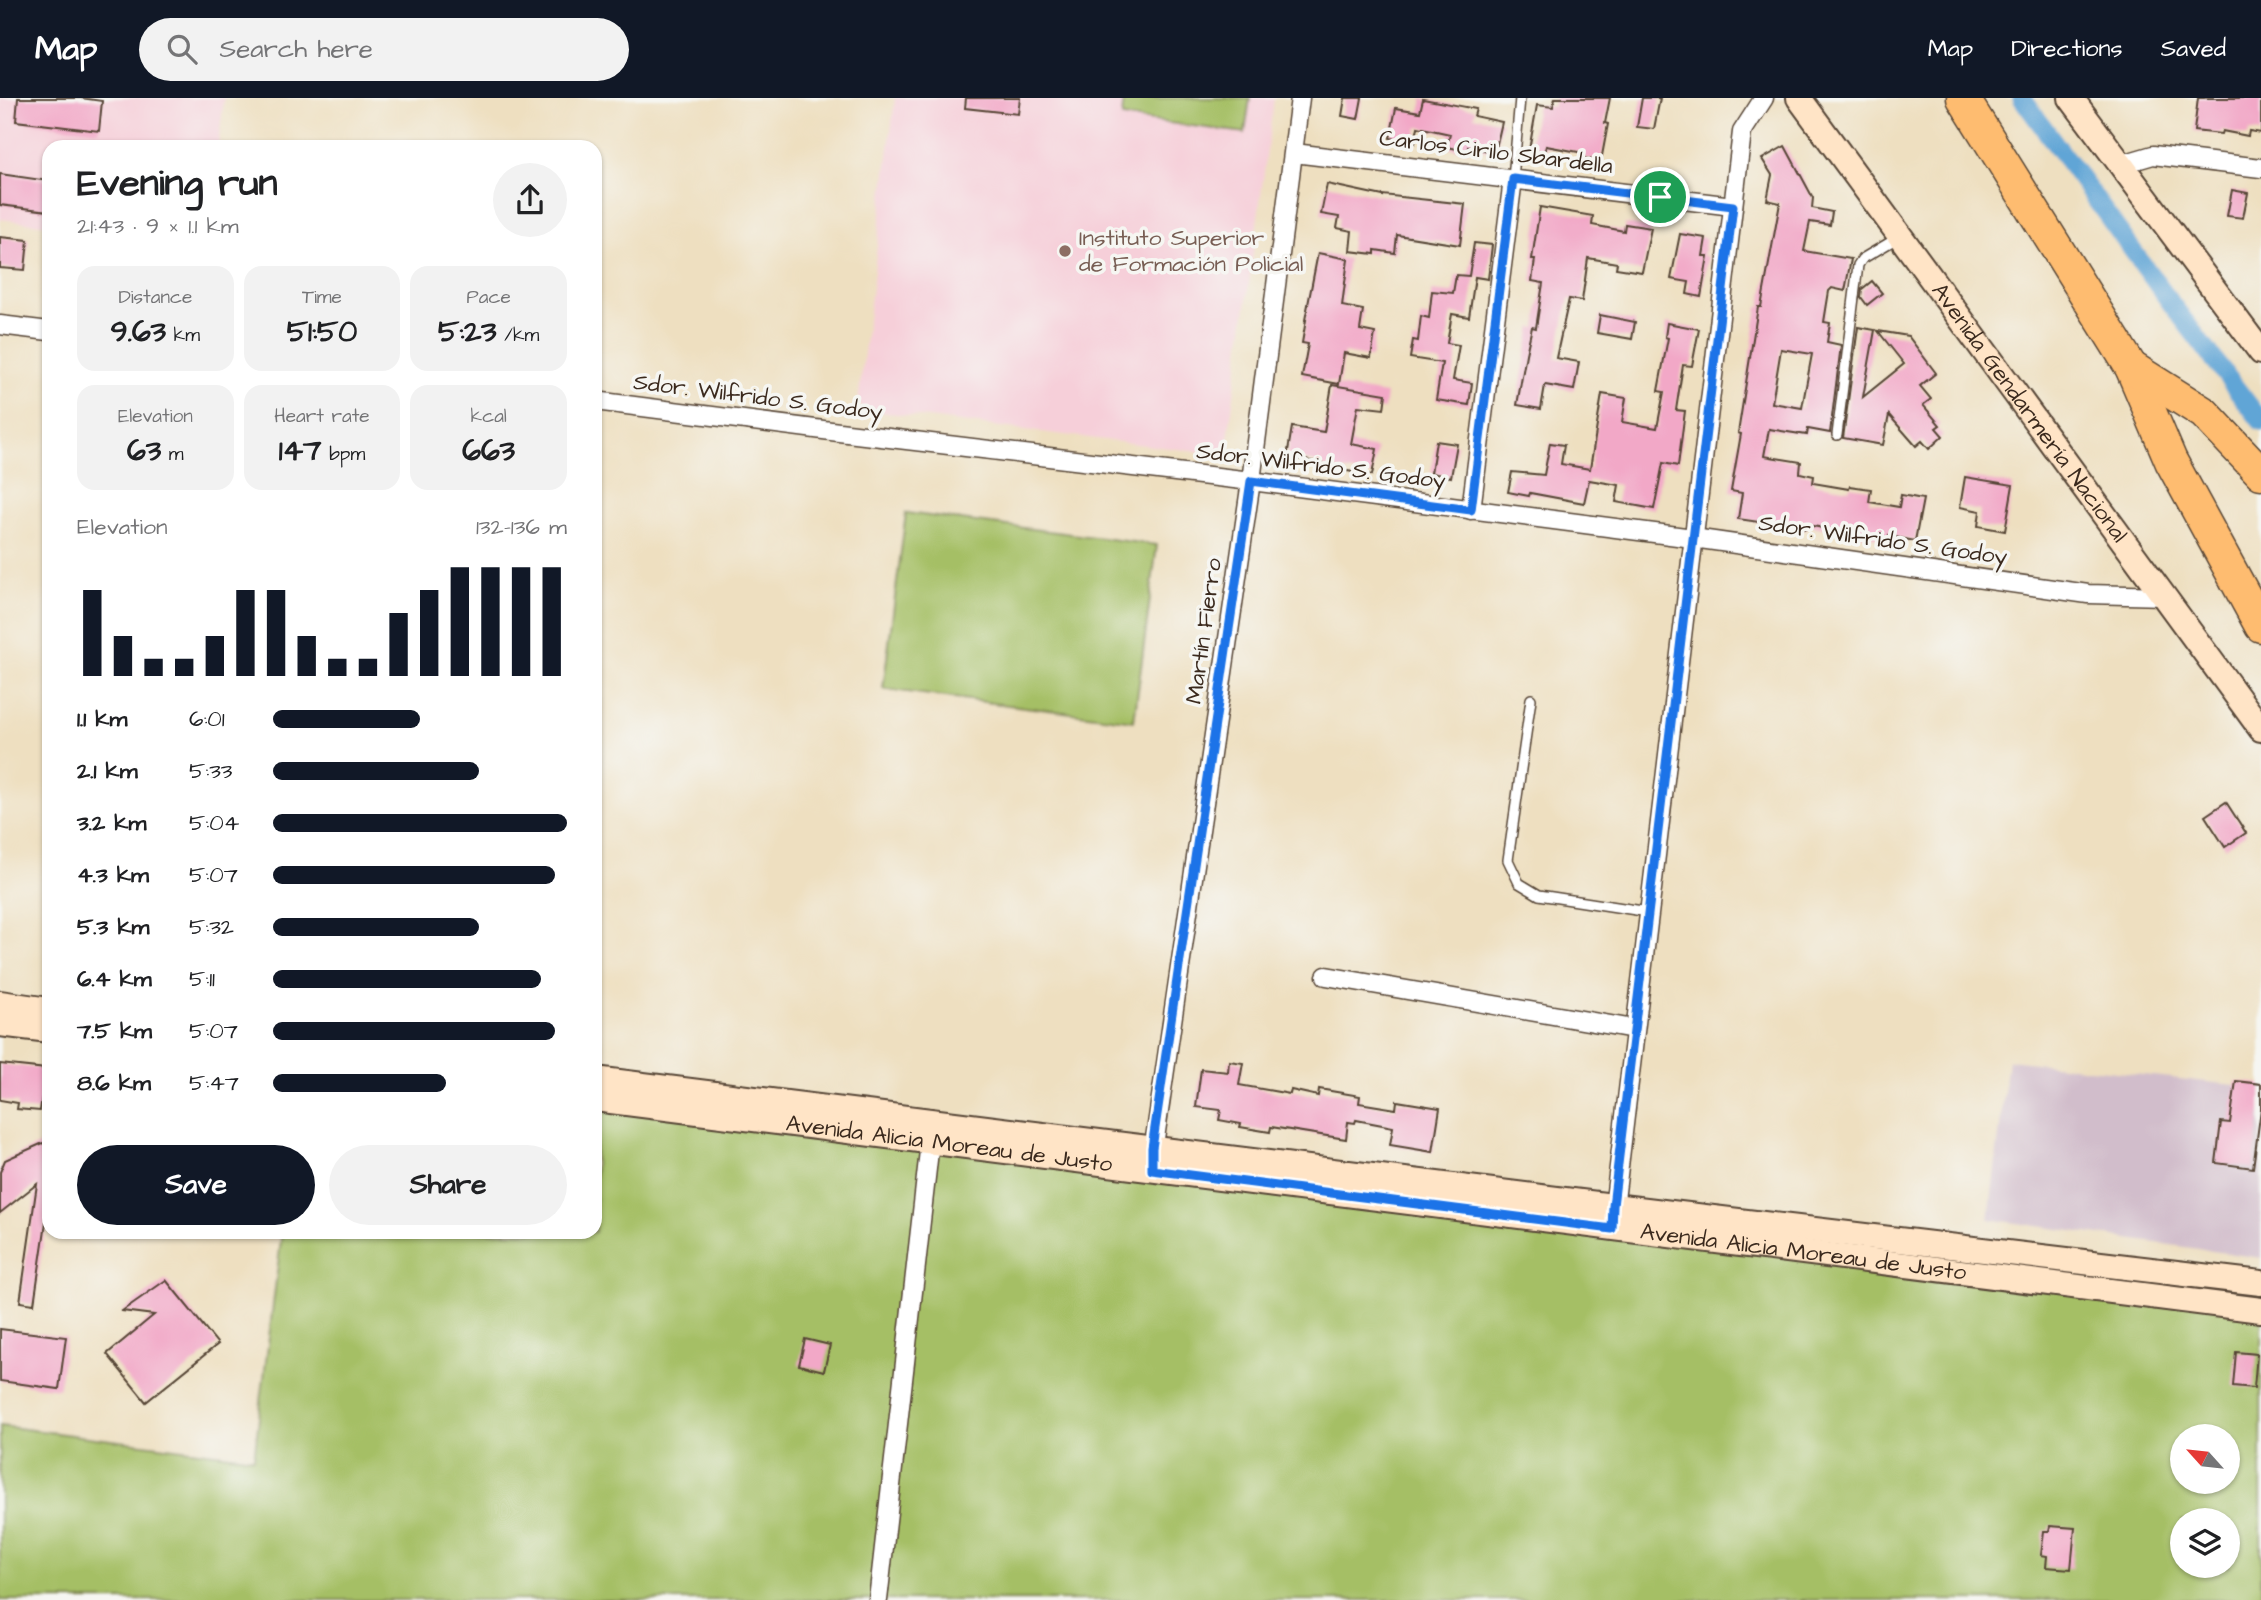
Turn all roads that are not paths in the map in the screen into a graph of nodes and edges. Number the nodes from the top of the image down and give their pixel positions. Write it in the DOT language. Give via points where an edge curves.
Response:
graph roads {
  1 [pos="1300,98"];
  2 [pos="1520,98"];
  3 [pos="1764,98"];
  4 [pos="1799,98"];
  5 [pos="1963,98"];
  6 [pos="2071,98"];
  7 [pos="1294,153"];
  8 [pos="2119,165"];
  9 [pos="2261,168"];
  10 [pos="1513,179"];
  11 [pos="1733,206"];
  12 [pos="1901,236"];
  13 [pos="0,325"];
  14 [pos="42,330"];
  15 [pos="2261,352"];
  16 [pos="2132,367"];
  17 [pos="602,402"];
  18 [pos="1837,435"];
  19 [pos="2261,473"];
  20 [pos="1251,481"];
  21 [pos="1471,510"];
  22 [pos="1693,538"];
  23 [pos="2165,596"];
  24 [pos="2261,626"];
  25 [pos="1531,699"];
  26 [pos="2261,729"];
  27 [pos="1649,912"];
  28 [pos="1326,976"];
  29 [pos="0,1003"];
  30 [pos="42,1009"];
  31 [pos="0,1024"];
  32 [pos="42,1029"];
  33 [pos="1634,1029"];
  34 [pos="602,1080"];
  35 [pos="602,1101"];
  36 [pos="930,1142"];
  37 [pos="1152,1159"];
  38 [pos="1613,1217"];
  39 [pos="2261,1283"];
  40 [pos="2261,1310"];
  41 [pos="878,1600"];
  1 -- 7 [label="street, Martín Fierro"];
  2 -- 10 [label="lane"];
  3 -- 11 [label="street" via="1742,132"];
  4 -- 12 [label="main road, Avenida Gendarmería Nacional"];
  5 -- 16 [label="highway"];
  6 -- 8 [label="main road"];
  7 -- 10 [label="street, Carlos Cirilo Sbardella"];
  7 -- 20 [label="street, Martín Fierro"];
  8 -- 9 [label="street" via="2153,155"];
  8 -- 15 [label="main road"];
  10 -- 11 [label="street, Carlos Cirilo Sbardella"];
  10 -- 21 [label="street"];
  11 -- 22 [label="street"];
  12 -- 18 [label="lane" via="1858,265"];
  12 -- 23 [label="main road, Avenida Gendarmería Nacional"];
  13 -- 14 [label="street"];
  16 -- 19 [label="highway" via="2204,413"];
  16 -- 24 [label="highway" via="2171,461"];
  17 -- 20 [label="street, Sdor. Wilfrido S. Godoy"];
  20 -- 21 [label="street, Sdor. Wilfrido S. Godoy"];
  20 -- 37 [label="street, Martín Fierro"];
  21 -- 22 [label="street, Sdor. Wilfrido S. Godoy"];
  22 -- 23 [label="street, Sdor. Wilfrido S. Godoy" via="2088,594"];
  22 -- 27 [label="street"];
  23 -- 26 [label="main road, Avenida Gendarmería Nacional"];
  25 -- 27 [label="lane" via="1508,860 1519,883 1539,895"];
  27 -- 33 [label="street"];
  28 -- 33 [label="street"];
  29 -- 30 [label="main road"];
  31 -- 32 [label="main road"];
  33 -- 38 [label="street"];
  34 -- 37 [label="main road, Avenida Alicia Moreau de Justo"];
  35 -- 36 [label="main road, Avenida Alicia Moreau de Justo"];
  36 -- 37 [label="main road, Avenida Alicia Moreau de Justo"];
  36 -- 41 [label="street"];
  37 -- 38 [label="main road, Avenida Alicia Moreau de Justo"];
  38 -- 39 [label="main road, Avenida Alicia Moreau de Justo"];
  38 -- 40 [label="main road, Avenida Alicia Moreau de Justo"];
}
